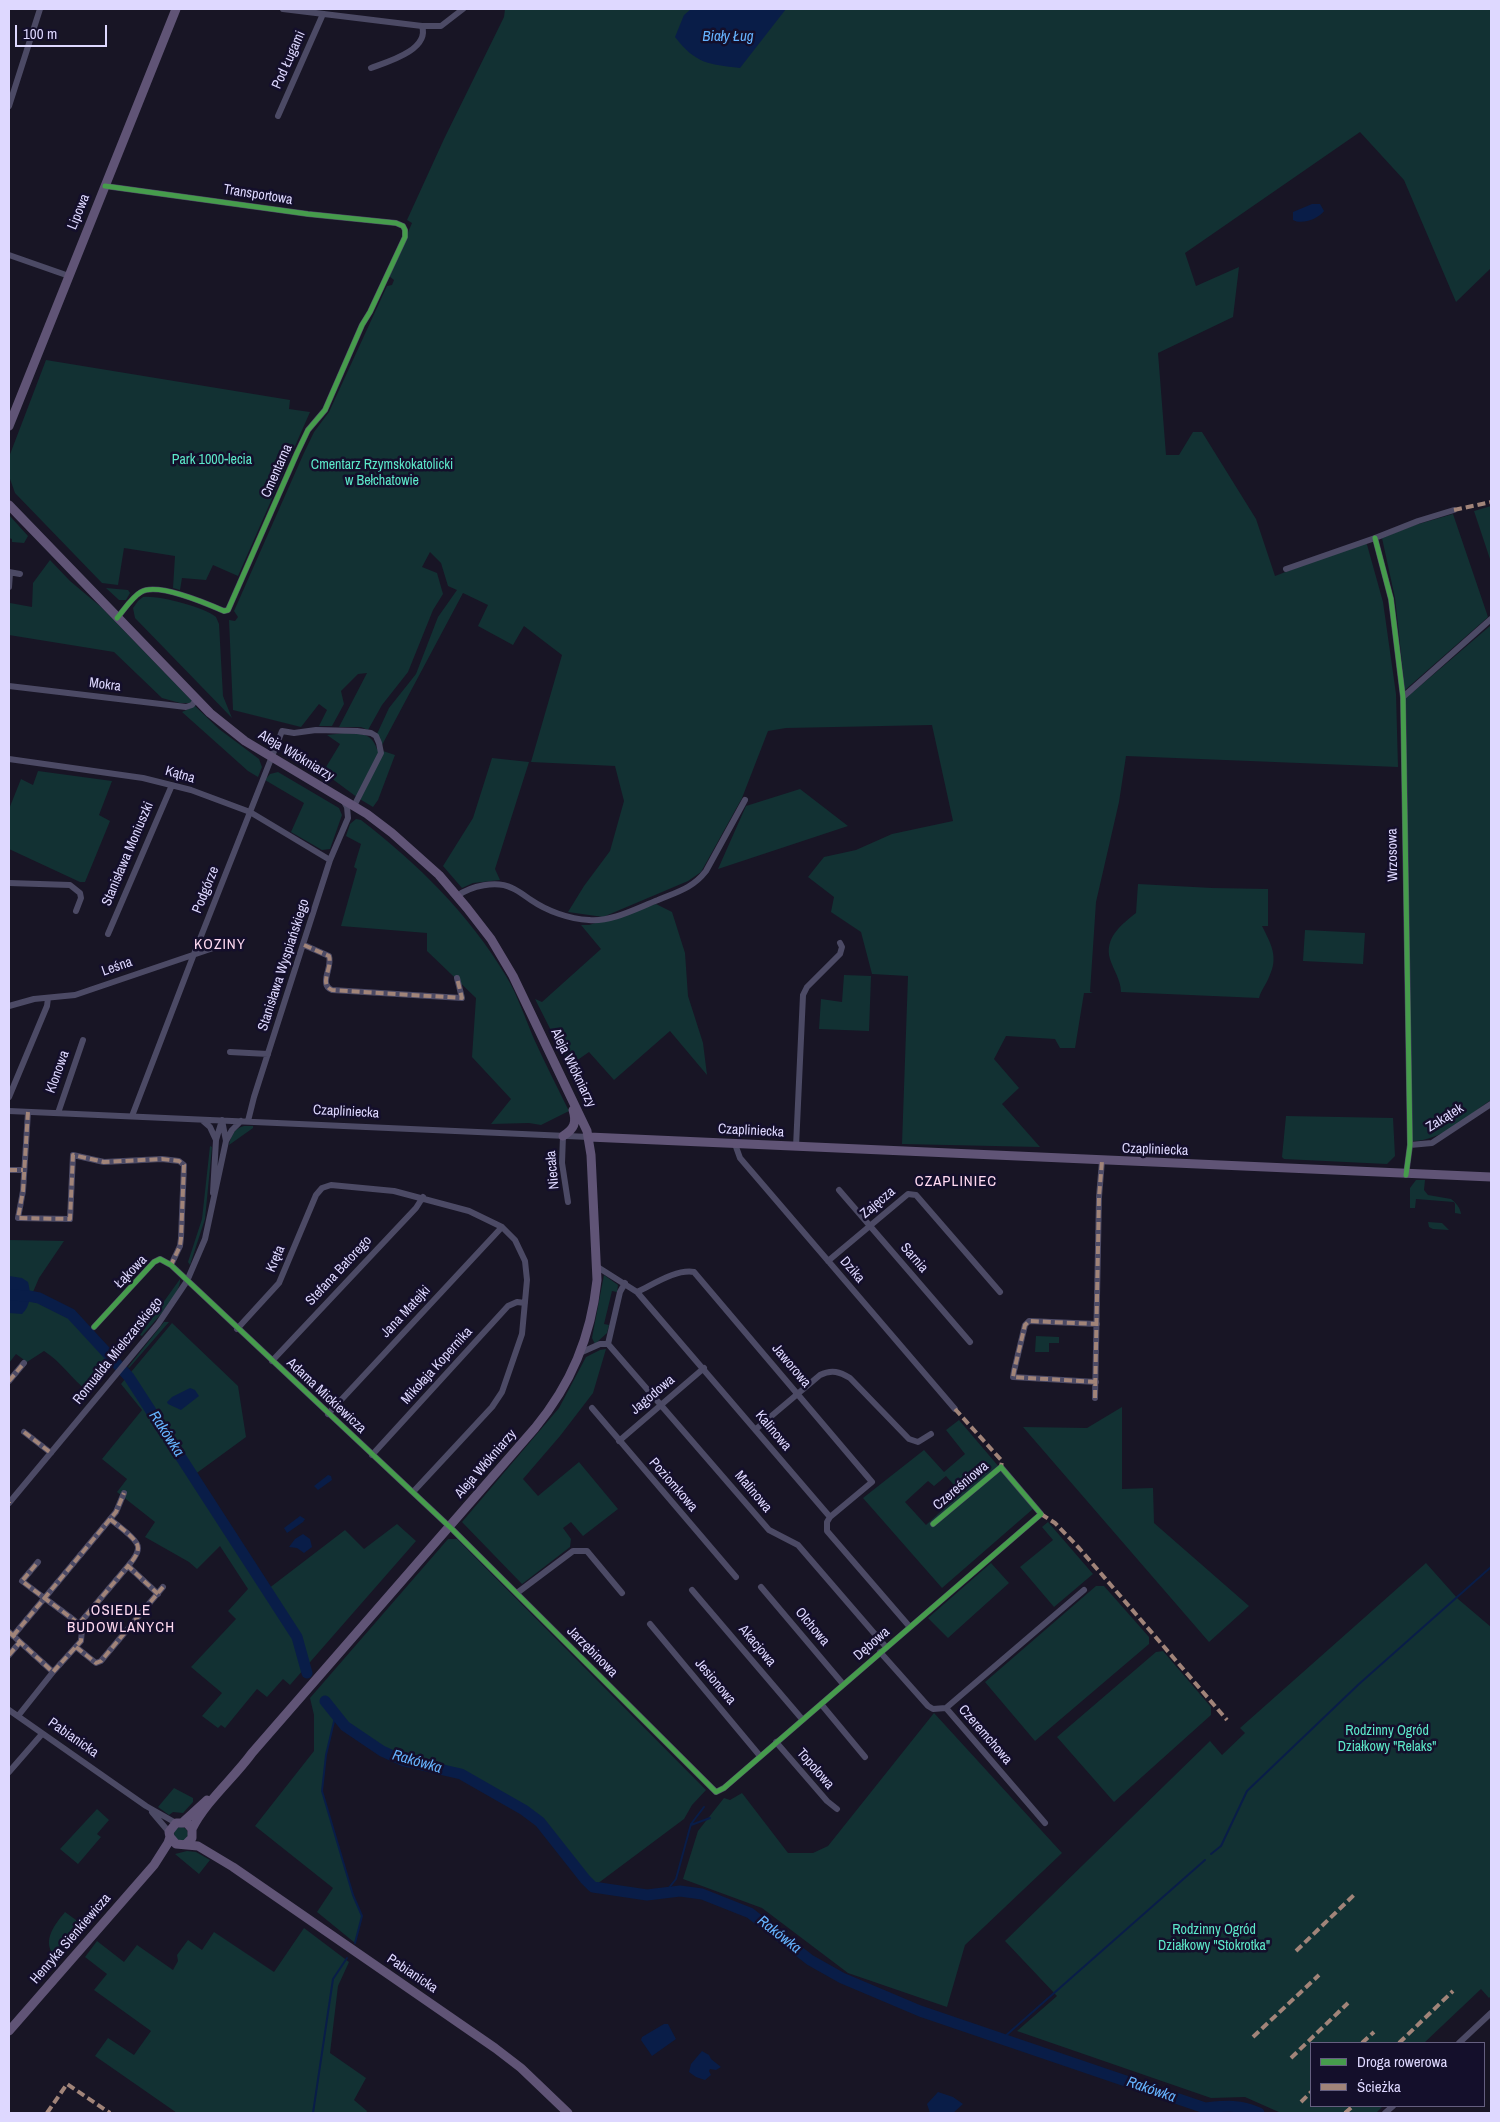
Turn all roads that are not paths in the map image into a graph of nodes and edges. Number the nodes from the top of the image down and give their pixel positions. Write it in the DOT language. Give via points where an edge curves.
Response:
graph roads {
  1 [pos="40,9"];
  2 [pos="176,9"];
  3 [pos="283,9"];
  4 [pos="463,9"];
  5 [pos="323,14"];
  6 [pos="422,26"];
  7 [pos="371,68"];
  8 [pos="9,106"];
  9 [pos="278,116"];
  10 [pos="104,186"];
  11 [pos="405,230"];
  12 [pos="9,255"];
  13 [pos="69,276"];
  14 [pos="9,426"];
  15 [pos="9,505"];
  16 [pos="1454,510"];
  17 [pos="1375,538"];
  18 [pos="1286,569"];
  19 [pos="10,572"];
  20 [pos="20,574"];
  21 [pos="9,586"];
  22 [pos="117,618"];
  23 [pos="1491,619"];
  24 [pos="9,686"];
  25 [pos="1403,696"];
  26 [pos="196,700"];
  27 [pos="272,757"];
  28 [pos="9,759"];
  29 [pos="172,784"];
  30 [pos="343,799"];
  31 [pos="745,800"];
  32 [pos="354,806"];
  33 [pos="250,812"];
  34 [pos="367,814"];
  35 [pos="348,818"];
  36 [pos="330,860"];
  37 [pos="9,883"];
  38 [pos="457,896"];
  39 [pos="76,911"];
  40 [pos="108,934"];
  41 [pos="231,942"];
  42 [pos="840,943"];
  43 [pos="304,945"];
  44 [pos="194,954"];
  45 [pos="457,978"];
  46 [pos="48,998"];
  47 [pos="9,1006"];
  48 [pos="83,1040"];
  49 [pos="230,1052"];
  50 [pos="268,1054"];
  51 [pos="568,1091"];
  52 [pos="9,1097"];
  53 [pos="1491,1104"];
  54 [pos="9,1111"];
  55 [pos="28,1112"];
  56 [pos="58,1113"];
  57 [pos="132,1116"];
  58 [pos="202,1120"];
  59 [pos="222,1120"];
  60 [pos="241,1121"];
  61 [pos="248,1122"];
  62 [pos="563,1136"];
  63 [pos="589,1137"];
  64 [pos="216,1140"];
  65 [pos="226,1141"];
  66 [pos="735,1144"];
  67 [pos="1410,1145"];
  68 [pos="796,1147"];
  69 [pos="1102,1161"];
  70 [pos="9,1170"];
  71 [pos="23,1170"];
  72 [pos="1406,1175"];
  73 [pos="1491,1177"];
  74 [pos="839,1190"];
  75 [pos="213,1196"];
  76 [pos="423,1197"];
  77 [pos="568,1202"];
  78 [pos="870,1225"];
  79 [pos="502,1227"];
  80 [pos="828,1261"];
  81 [pos="171,1265"];
  82 [pos="596,1266"];
  83 [pos="187,1282"];
  84 [pos="625,1284"];
  85 [pos="638,1292"];
  86 [pos="1000,1292"];
  87 [pos="525,1303"];
  88 [pos="1097,1324"];
  89 [pos="94,1327"];
  90 [pos="238,1329"];
  91 [pos="970,1342"];
  92 [pos="608,1344"];
  93 [pos="582,1352"];
  94 [pos="272,1360"];
  95 [pos="24,1363"];
  96 [pos="704,1368"];
  97 [pos="9,1382"];
  98 [pos="1096,1382"];
  99 [pos="797,1393"];
  100 [pos="1095,1398"];
  101 [pos="662,1404"];
  102 [pos="592,1408"];
  103 [pos="955,1409"];
  104 [pos="328,1414"];
  105 [pos="756,1429"];
  106 [pos="24,1432"];
  107 [pos="930,1434"];
  108 [pos="618,1441"];
  109 [pos="51,1453"];
  110 [pos="372,1455"];
  111 [pos="413,1492"];
  112 [pos="124,1493"];
  113 [pos="9,1503"];
  114 [pos="1041,1514"];
  115 [pos="830,1517"];
  116 [pos="110,1519"];
  117 [pos="933,1524"];
  118 [pos="450,1526"];
  119 [pos="38,1562"];
  120 [pos="128,1566"];
  121 [pos="736,1578"];
  122 [pos="163,1587"];
  123 [pos="761,1587"];
  124 [pos="692,1590"];
  125 [pos="1084,1590"];
  126 [pos="516,1593"];
  127 [pos="622,1593"];
  128 [pos="158,1594"];
  129 [pos="44,1598"];
  130 [pos="78,1624"];
  131 [pos="650,1624"];
  132 [pos="909,1626"];
  133 [pos="11,1634"];
  134 [pos="20,1642"];
  135 [pos="76,1647"];
  136 [pos="886,1647"];
  137 [pos="880,1652"];
  138 [pos="9,1655"];
  139 [pos="54,1672"];
  140 [pos="843,1684"];
  141 [pos="820,1704"];
  142 [pos="946,1708"];
  143 [pos="9,1710"];
  144 [pos="18,1716"];
  145 [pos="802,1719"];
  146 [pos="42,1734"];
  147 [pos="776,1742"];
  148 [pos="252,1753"];
  149 [pos="760,1756"];
  150 [pos="866,1756"];
  151 [pos="9,1772"];
  152 [pos="719,1792"];
  153 [pos="146,1806"];
  154 [pos="837,1809"];
  155 [pos="180,1822"];
  156 [pos="1045,1823"];
  157 [pos="193,1832"];
  158 [pos="170,1835"];
  159 [pos="183,1844"];
  160 [pos="154,1865"];
  161 [pos="233,1867"];
  162 [pos="1491,2013"];
  163 [pos="9,2030"];
  164 [pos="1460,2042"];
  165 [pos="568,2113"];
  1 -- 8 [label="street"];
  2 -- 10 [label="main road, Lipowa"];
  3 -- 5 [label="street, Pod Ługami"];
  4 -- 6 [label="street, Pod Ługami" via="441,26"];
  5 -- 6 [label="street, Pod Ługami"];
  5 -- 9 [label="street, Pod Ługami"];
  6 -- 7 [label="street" via="423,34 412,51"];
  10 -- 11 [label="street, Transportowa" via="396,224"];
  10 -- 13 [label="main road, Lipowa"];
  11 -- 22 [label="street, Cmentarna" via="405,237 362,324 325,410 308,430 228,610 187,596 154,590 141,592"];
  12 -- 13 [label="street"];
  13 -- 14 [label="main road, Lipowa"];
  15 -- 22 [label="main road, Aleja Włókniarzy"];
  16 -- 17 [label="street"];
  17 -- 18 [label="street"];
  17 -- 25 [label="street, Wrzosowa" via="1391,599"];
  19 -- 20 [label="street"];
  19 -- 21 [label="street"];
  22 -- 26 [label="main road, Aleja Włókniarzy"];
  23 -- 25 [label="street"];
  24 -- 26 [label="street, Mokra" via="186,707"];
  25 -- 67 [label="street, Wrzosowa"];
  26 -- 27 [label="main road, Aleja Włókniarzy" via="227,728"];
  27 -- 30 [label="main road, Aleja Włókniarzy"];
  27 -- 32 [label="street, Podgórze" via="282,732 371,733 378,739 381,751"];
  27 -- 33 [label="street, Podgórze"];
  28 -- 29 [label="street, Kątna"];
  29 -- 33 [label="street, Kątna"];
  29 -- 40 [label="street, Stanisława Moniuszki"];
  30 -- 32 [label="main road, Aleja Włókniarzy"];
  30 -- 35 [label="street"];
  31 -- 38 [label="street" via="698,881 682,891 613,917 588,920 558,914 506,886 476,887"];
  32 -- 34 [label="main road, Aleja Włókniarzy"];
  33 -- 36 [label="street, Kątna"];
  33 -- 44 [label="street, Podgórze"];
  34 -- 35 [label="street" via="357,813"];
  34 -- 38 [label="main road, Aleja Włókniarzy" via="416,853"];
  35 -- 36 [label="street, Stanisława Wyspiańskiego"];
  36 -- 43 [label="street, Stanisława Wyspiańskiego"];
  37 -- 39 [label="street" via="70,885 81,898"];
  38 -- 51 [label="main road, Aleja Włókniarzy" via="491,940 513,976"];
  41 -- 44 [label="street, Leśna"];
  42 -- 68 [label="street" via="840,954 803,995"];
  43 -- 45 [label="street" via="329,956 325,983 332,990 462,998"];
  43 -- 50 [label="street, Stanisława Wyspiańskiego"];
  44 -- 46 [label="street, Leśna" via="75,994"];
  44 -- 57 [label="street, Podgórze"];
  46 -- 47 [label="street, Leśna"];
  46 -- 52 [label="street"];
  48 -- 56 [label="street, Klonowa"];
  49 -- 50 [label="street"];
  50 -- 61 [label="street, Stanisława Wyspiańskiego"];
  51 -- 62 [label="main road" via="576,1119 573,1128"];
  51 -- 63 [label="main road, Aleja Włókniarzy"];
  53 -- 67 [label="street, Zakątek" via="1432,1143"];
  54 -- 55 [label="street, Czapliniecka"];
  55 -- 56 [label="street, Czapliniecka"];
  55 -- 71 [label="street"];
  56 -- 57 [label="street, Czapliniecka"];
  57 -- 58 [label="street, Czapliniecka"];
  58 -- 59 [label="street, Czapliniecka"];
  58 -- 64 [label="street"];
  59 -- 60 [label="street, Czapliniecka"];
  59 -- 64 [label="street, Romualda Mielczarskiego"];
  59 -- 65 [label="street, Romualda Mielczarskiego"];
  60 -- 61 [label="street, Czapliniecka"];
  60 -- 65 [label="street, Romualda Mielczarskiego"];
  61 -- 62 [label="street, Czapliniecka"];
  62 -- 63 [label="street, Czapliniecka"];
  62 -- 77 [label="street, Niecała" via="562,1163"];
  63 -- 66 [label="main road, Czapliniecka"];
  63 -- 82 [label="main road, Aleja Włókniarzy"];
  64 -- 75 [label="street, Romualda Mielczarskiego"];
  65 -- 75 [label="street, Romualda Mielczarskiego"];
  66 -- 68 [label="main road, Czapliniecka"];
  66 -- 80 [label="street, Dzika" via="740,1158"];
  67 -- 72 [label="street, Wrzosowa"];
  68 -- 69 [label="main road, Czapliniecka"];
  69 -- 72 [label="main road, Czapliniecka"];
  69 -- 88 [label="street"];
  70 -- 71 [label="street"];
  71 -- 81 [label="street" via="18,1218 66,1221 70,1220 73,1155 104,1162 162,1159 183,1163 180,1246"];
  72 -- 73 [label="main road, Czapliniecka"];
  74 -- 78 [label="street, Sarnia"];
  75 -- 83 [label="street, Romualda Mielczarskiego" via="205,1239"];
  76 -- 79 [label="street" via="469,1211"];
  76 -- 90 [label="street, Kręta" via="355,1187 331,1185 322,1188 316,1195 279,1283"];
  76 -- 94 [label="street, Stefana Batorego"];
  78 -- 80 [label="street, Zajęcza"];
  78 -- 86 [label="street, Zajęcza" via="908,1194 916,1195"];
  78 -- 91 [label="street, Sarnia"];
  79 -- 87 [label="street" via="515,1240 524,1261 528,1280"];
  79 -- 104 [label="street, Jana Matejki"];
  80 -- 103 [label="street, Dzika"];
  81 -- 83 [label="street, Łąkowa"];
  81 -- 89 [label="street, Łąkowa" via="160,1259 154,1262"];
  82 -- 84 [label="street, Kalinowa"];
  82 -- 93 [label="main road, Aleja Włókniarzy" via="594,1302"];
  83 -- 90 [label="street, Adama Mickiewicza"];
  83 -- 109 [label="street, Romualda Mielczarskiego" via="125,1364"];
  84 -- 85 [label="street, Kalinowa"];
  84 -- 92 [label="street" via="620,1292"];
  85 -- 96 [label="street, Kalinowa"];
  85 -- 99 [label="street, Jaworowa" via="678,1273 694,1272"];
  87 -- 110 [label="street, Mikołaja Kopernika" via="508,1306"];
  87 -- 111 [label="street" via="520,1342 500,1397"];
  88 -- 98 [label="street"];
  88 -- 98 [label="street" via="1029,1321 1025,1325 1014,1371 1014,1377"];
  90 -- 94 [label="street, Adama Mickiewicza"];
  92 -- 93 [label="street"];
  92 -- 101 [label="street, Malinowa"];
  93 -- 118 [label="main road, Aleja Włókniarzy" via="549,1411"];
  94 -- 104 [label="street, Adama Mickiewicza"];
  95 -- 97 [label="street"];
  96 -- 101 [label="street, Jagodowa"];
  96 -- 105 [label="street, Kalinowa"];
  98 -- 100 [label="street"];
  99 -- 105 [label="street"];
  99 -- 107 [label="street" via="824,1373 840,1372 850,1378 909,1439 918,1442"];
  99 -- 115 [label="street, Jaworowa" via="872,1482"];
  101 -- 108 [label="street, Jagodowa"];
  101 -- 136 [label="street, Malinowa" via="769,1530 798,1545"];
  102 -- 108 [label="street, Poziomkowa"];
  104 -- 110 [label="street, Adama Mickiewicza"];
  105 -- 115 [label="street, Kalinowa"];
  106 -- 109 [label="street"];
  108 -- 121 [label="street, Poziomkowa"];
  109 -- 113 [label="street, Romualda Mielczarskiego"];
  110 -- 111 [label="street, Adama Mickiewicza"];
  111 -- 118 [label="street, Adama Mickiewicza"];
  112 -- 116 [label="street"];
  114 -- 117 [label="street, Czereśniowa" via="1001,1467"];
  114 -- 132 [label="street, Dębowa"];
  115 -- 132 [label="street" via="827,1531"];
  116 -- 120 [label="street" via="138,1544 137,1554"];
  116 -- 129 [label="street"];
  118 -- 126 [label="street, Jarzębinowa"];
  118 -- 148 [label="main road, Aleja Włókniarzy"];
  119 -- 129 [label="street" via="22,1581"];
  120 -- 128 [label="street"];
  120 -- 130 [label="street"];
  122 -- 128 [label="street"];
  123 -- 140 [label="street, Olchowa"];
  124 -- 145 [label="street, Akacjowa"];
  125 -- 142 [label="street"];
  126 -- 127 [label="street" via="573,1551 588,1551"];
  126 -- 152 [label="street, Jarzębinowa" via="711,1788"];
  128 -- 135 [label="street" via="100,1661 96,1663"];
  129 -- 130 [label="street"];
  129 -- 133 [label="street"];
  130 -- 135 [label="street" via="82,1636"];
  131 -- 149 [label="street, Jesionowa"];
  132 -- 136 [label="street, Dębowa"];
  133 -- 134 [label="street"];
  134 -- 138 [label="street"];
  134 -- 139 [label="street"];
  135 -- 139 [label="street"];
  136 -- 137 [label="street, Dębowa"];
  137 -- 140 [label="street, Dębowa"];
  137 -- 142 [label="street, Czeremchowa" via="928,1706"];
  139 -- 144 [label="street"];
  140 -- 141 [label="street, Dębowa"];
  141 -- 145 [label="street, Dębowa"];
  141 -- 150 [label="street"];
  142 -- 156 [label="street, Czeremchowa"];
  143 -- 144 [label="street, Pabianicka"];
  144 -- 146 [label="street, Pabianicka"];
  145 -- 147 [label="street, Dębowa"];
  146 -- 151 [label="street"];
  146 -- 153 [label="street, Pabianicka"];
  147 -- 149 [label="street, Dębowa"];
  147 -- 154 [label="street, Topolowa"];
  148 -- 155 [label="main road, Aleja Włókniarzy"];
  148 -- 157 [label="main road, Aleja Włókniarzy" via="207,1807"];
  149 -- 152 [label="street, Dębowa"];
  153 -- 155 [label="street, Pabianicka"];
  153 -- 158 [label="street, Pabianicka"];
  155 -- 157 [label="main road, Pabianicka"];
  155 -- 158 [label="main road, Aleja Włókniarzy"];
  157 -- 159 [label="main road, Aleja Włókniarzy" via="192,1838"];
  157 -- 161 [label="main road, Pabianicka"];
  158 -- 159 [label="main road"];
  158 -- 160 [label="main road, Henryka Sienkiewicza"];
  159 -- 160 [label="main road, Henryka Sienkiewicza"];
  159 -- 161 [label="main road, Pabianicka" via="204,1849"];
  160 -- 163 [label="main road, Henryka Sienkiewicza"];
  161 -- 165 [label="main road, Pabianicka" via="495,2048"];
  162 -- 164 [label="street"];
}
